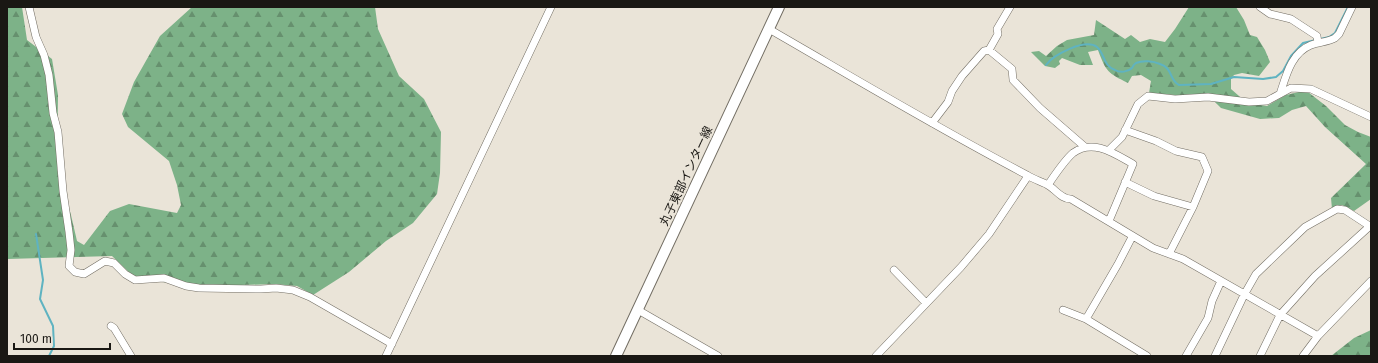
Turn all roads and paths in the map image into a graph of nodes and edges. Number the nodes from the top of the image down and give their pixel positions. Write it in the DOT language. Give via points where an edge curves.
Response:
graph roads {
  1 [pos="29,7"];
  2 [pos="551,7"];
  3 [pos="779,7"];
  4 [pos="1010,7"];
  5 [pos="1260,7"];
  6 [pos="1352,7"];
  7 [pos="769,29"];
  8 [pos="1317,41"];
  9 [pos="989,50"];
  10 [pos="1280,94"];
  11 [pos="1371,117"];
  12 [pos="932,123"];
  13 [pos="1125,130"];
  14 [pos="1085,147"];
  15 [pos="1109,150"];
  16 [pos="1028,176"];
  17 [pos="1125,182"];
  18 [pos="1048,185"];
  19 [pos="1193,207"];
  20 [pos="1109,220"];
  21 [pos="1371,227"];
  22 [pos="1132,236"];
  23 [pos="1169,254"];
  24 [pos="894,270"];
  25 [pos="1221,281"];
  26 [pos="1371,281"];
  27 [pos="1244,295"];
  28 [pos="926,304"];
  29 [pos="638,310"];
  30 [pos="1062,310"];
  31 [pos="1280,315"];
  32 [pos="1086,319"];
  33 [pos="111,326"];
  34 [pos="1318,336"];
  35 [pos="392,344"];
  36 [pos="131,356"];
  37 [pos="386,356"];
  38 [pos="616,356"];
  39 [pos="718,356"];
  40 [pos="876,356"];
  41 [pos="1147,356"];
  42 [pos="1186,356"];
  43 [pos="1215,356"];
  44 [pos="1260,356"];
  45 [pos="1303,356"];
  1 -- 35 [label="street" via="49,75 71,250 69,266 75,272 84,274 105,261 114,263 135,280 164,278 199,288 293,290"];
  2 -- 35 [label="street"];
  3 -- 7 [label="main road, 丸子東部インター線"];
  4 -- 9 [label="street" via="997,29 998,34"];
  5 -- 8 [label="street" via="1270,14 1291,19 1317,36"];
  6 -- 8 [label="street" via="1335,38"];
  7 -- 12 [label="street"];
  7 -- 29 [label="main road, 丸子東部インター線"];
  8 -- 10 [label="street" via="1301,50 1294,58"];
  9 -- 12 [label="street" via="984,51 962,76 948,102"];
  9 -- 14 [label="street" via="1012,69 1013,80 1040,108"];
  10 -- 11 [label="street" via="1292,88 1311,89"];
  10 -- 13 [label="street" via="1266,101 1249,102 1208,97 1175,99 1148,96 1138,104"];
  12 -- 16 [label="street"];
  13 -- 15 [label="street" via="1122,137"];
  13 -- 19 [label="street" via="1156,141 1176,152 1202,157 1208,171"];
  14 -- 15 [label="street"];
  14 -- 18 [label="street" via="1073,153"];
  15 -- 17 [label="street" via="1133,164"];
  16 -- 18 [label="street"];
  16 -- 28 [label="street" via="989,234"];
  17 -- 19 [label="street" via="1154,196"];
  17 -- 20 [label="street"];
  18 -- 20 [label="street" via="1066,199 1071,199"];
  19 -- 23 [label="street"];
  20 -- 22 [label="street"];
  21 -- 27 [label="street" via="1345,210 1337,209 1305,227 1256,274"];
  21 -- 31 [label="street" via="1315,276"];
  22 -- 23 [label="street"];
  22 -- 32 [label="street"];
  23 -- 25 [label="street" via="1183,259"];
  24 -- 28 [label="street"];
  25 -- 27 [label="street"];
  25 -- 42 [label="street" via="1208,318"];
  26 -- 34 [label="street"];
  27 -- 31 [label="street"];
  27 -- 43 [label="street"];
  28 -- 40 [label="street"];
  29 -- 38 [label="main road, 丸子東部インター線"];
  29 -- 39 [label="street"];
  30 -- 32 [label="street"];
  31 -- 34 [label="street"];
  31 -- 44 [label="street"];
  32 -- 41 [label="street"];
  33 -- 36 [label="street"];
  34 -- 45 [label="street"];
  35 -- 37 [label="street"];
}
